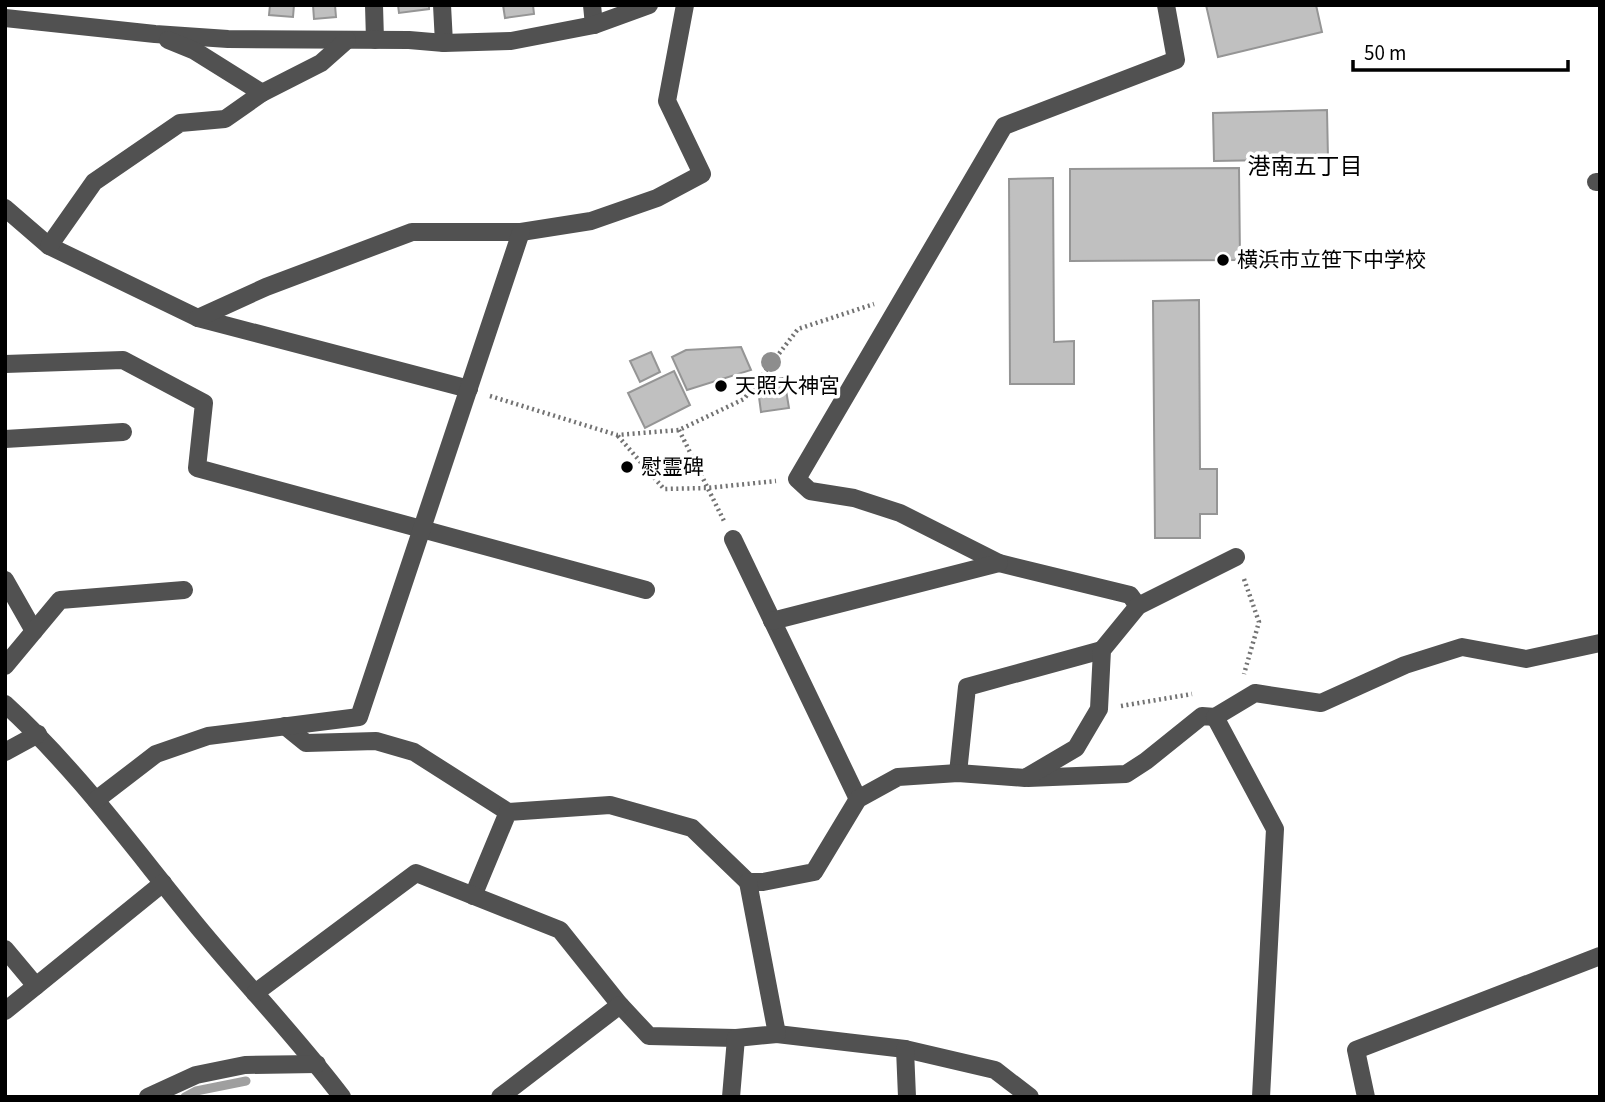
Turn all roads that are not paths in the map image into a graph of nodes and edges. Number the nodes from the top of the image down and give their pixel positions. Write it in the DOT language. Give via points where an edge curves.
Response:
graph roads {
  1 [pos="374,5"];
  2 [pos="442,5"];
  3 [pos="592,5"];
  4 [pos="649,5"];
  5 [pos="685,5"];
  6 [pos="1166,5"];
  7 [pos="5,18"];
  8 [pos="594,25"];
  9 [pos="155,34"];
  10 [pos="346,40"];
  11 [pos="375,40"];
  12 [pos="444,43"];
  13 [pos="262,93"];
  14 [pos="6,210"];
  15 [pos="521,232"];
  16 [pos="49,246"];
  17 [pos="198,318"];
  18 [pos="5,364"];
  19 [pos="469,389"];
  20 [pos="122,432"];
  21 [pos="5,439"];
  22 [pos="422,529"];
  23 [pos="733,539"];
  24 [pos="1236,557"];
  25 [pos="999,563"];
  26 [pos="5,580"];
  27 [pos="184,590"];
  28 [pos="646,590"];
  29 [pos="1138,606"];
  30 [pos="772,621"];
  31 [pos="34,632"];
  32 [pos="1600,643"];
  33 [pos="1102,650"];
  34 [pos="5,666"];
  35 [pos="5,704"];
  36 [pos="1214,717"];
  37 [pos="285,726"];
  38 [pos="38,734"];
  39 [pos="5,752"];
  40 [pos="958,773"];
  41 [pos="1025,778"];
  42 [pos="96,800"];
  43 [pos="858,800"];
  44 [pos="508,811"];
  45 [pos="748,882"];
  46 [pos="163,883"];
  47 [pos="473,895"];
  48 [pos="5,949"];
  49 [pos="1600,956"];
  50 [pos="36,986"];
  51 [pos="255,993"];
  52 [pos="620,1004"];
  53 [pos="5,1011"];
  54 [pos="777,1034"];
  55 [pos="736,1038"];
  56 [pos="905,1049"];
  57 [pos="317,1064"];
  58 [pos="148,1097"];
  59 [pos="342,1097"];
  60 [pos="500,1097"];
  61 [pos="731,1097"];
  62 [pos="907,1097"];
  63 [pos="1030,1097"];
  64 [pos="1262,1097"];
  65 [pos="1366,1097"];
  1 -- 11 [label="street"];
  2 -- 12 [label="street"];
  3 -- 8 [label="street"];
  4 -- 8 [label="street"];
  5 -- 15 [label="street" via="667,101 702,174 657,198 592,221"];
  6 -- 25 [label="street" via="1176,60 1004,126 797,479 810,491 854,498 900,513"];
  7 -- 9 [label="street"];
  8 -- 12 [label="street" via="511,41"];
  9 -- 10 [label="street"];
  9 -- 13 [label="street" via="195,51"];
  10 -- 11 [label="street"];
  10 -- 13 [label="street" via="321,63"];
  11 -- 12 [label="street"];
  13 -- 16 [label="street" via="225,119 180,123 94,182"];
  14 -- 16 [label="street"];
  15 -- 17 [label="street" via="412,232"];
  15 -- 19 [label="street"];
  16 -- 17 [label="street"];
  17 -- 19 [label="street"];
  18 -- 22 [label="street" via="123,360 204,403 197,468"];
  19 -- 22 [label="street"];
  20 -- 21 [label="street"];
  22 -- 28 [label="street"];
  22 -- 37 [label="street" via="359,717"];
  23 -- 30 [label="street"];
  24 -- 29 [label="street"];
  25 -- 29 [label="street" via="1130,595"];
  25 -- 30 [label="street"];
  26 -- 31 [label="street"];
  27 -- 31 [label="street" via="60,600"];
  29 -- 33 [label="street"];
  30 -- 43 [label="street"];
  31 -- 34 [label="street"];
  32 -- 36 [label="street" via="1526,659 1462,647 1405,665 1321,703 1255,693"];
  33 -- 40 [label="street" via="967,687"];
  33 -- 41 [label="street" via="1099,709 1076,748"];
  35 -- 38 [label="street"];
  36 -- 41 [label="street" via="1202,716 1126,774"];
  36 -- 64 [label="street" via="1275,829"];
  37 -- 42 [label="street" via="208,736 156,754"];
  37 -- 44 [label="street" via="306,743 376,741 414,752"];
  38 -- 39 [label="street"];
  38 -- 42 [label="street"];
  40 -- 41 [label="street"];
  40 -- 43 [label="street" via="898,777"];
  42 -- 46 [label="street"];
  43 -- 45 [label="street" via="814,872"];
  44 -- 45 [label="street" via="610,805 692,828"];
  44 -- 47 [label="street"];
  45 -- 54 [label="street"];
  46 -- 50 [label="street"];
  46 -- 51 [label="street"];
  47 -- 51 [label="street" via="416,873"];
  47 -- 52 [label="street" via="561,930"];
  48 -- 50 [label="street"];
  49 -- 65 [label="street" via="1356,1050"];
  50 -- 53 [label="street"];
  51 -- 57 [label="street"];
  52 -- 55 [label="street" via="649,1035"];
  52 -- 60 [label="street"];
  54 -- 55 [label="street"];
  54 -- 56 [label="street"];
  55 -- 61 [label="street"];
  56 -- 62 [label="street"];
  56 -- 63 [label="street" via="995,1070"];
  57 -- 58 [label="street" via="245,1065 196,1075"];
  57 -- 59 [label="street"];
}
